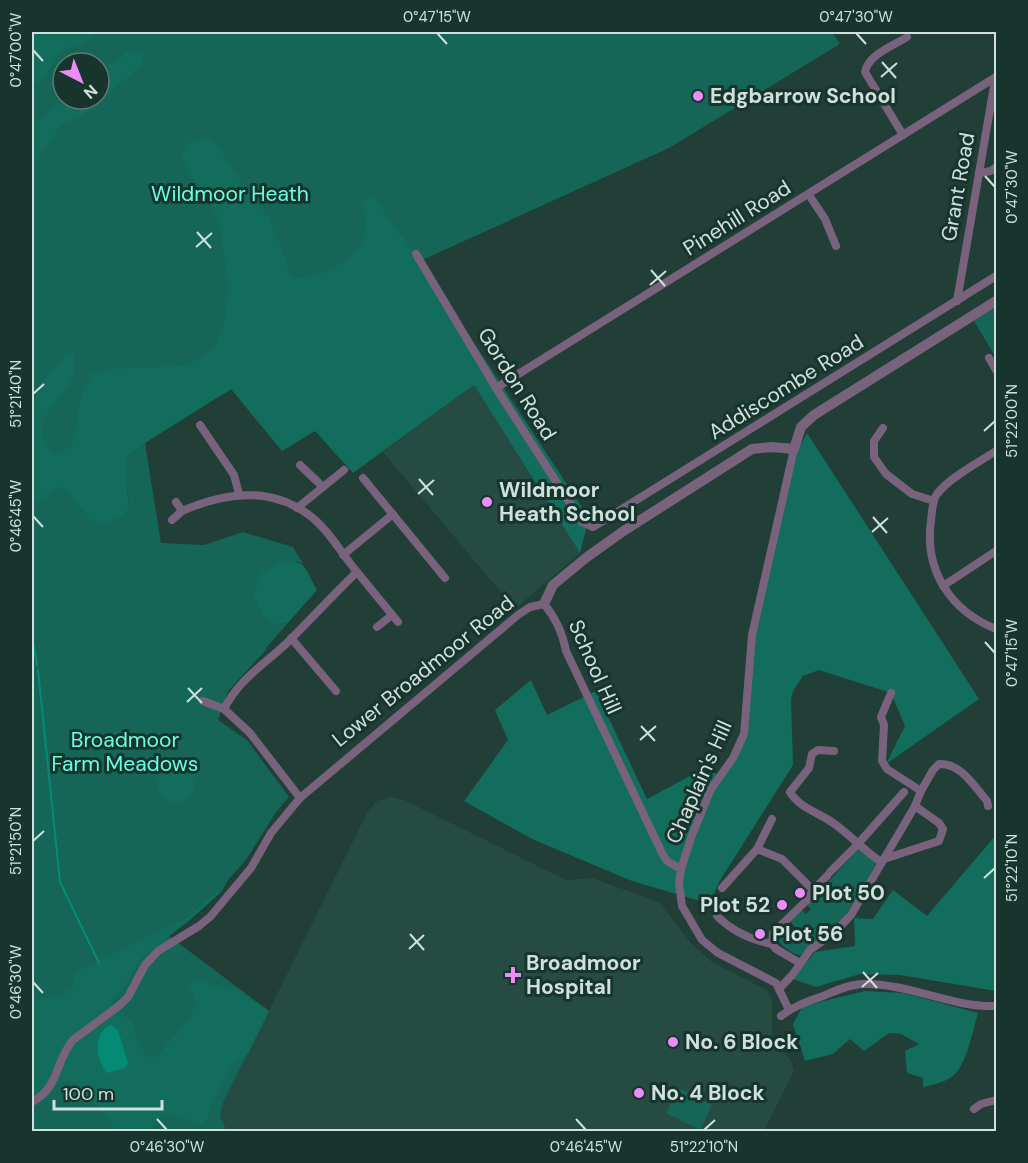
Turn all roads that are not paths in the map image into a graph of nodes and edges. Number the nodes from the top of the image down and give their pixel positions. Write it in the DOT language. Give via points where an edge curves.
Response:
graph roads {
  1 [pos="907,37"];
  2 [pos="994,78"];
  3 [pos="903,135"];
  4 [pos="996,167"];
  5 [pos="979,172"];
  6 [pos="808,195"];
  7 [pos="836,246"];
  8 [pos="416,254"];
  9 [pos="996,276"];
  10 [pos="957,300"];
  11 [pos="996,301"];
  12 [pos="989,357"];
  13 [pos="996,370"];
  14 [pos="496,388"];
  15 [pos="200,425"];
  16 [pos="882,428"];
  17 [pos="794,449"];
  18 [pos="996,451"];
  19 [pos="300,465"];
  20 [pos="344,470"];
  21 [pos="363,478"];
  22 [pos="323,487"];
  23 [pos="239,494"];
  24 [pos="935,498"];
  25 [pos="176,502"];
  26 [pos="297,508"];
  27 [pos="182,511"];
  28 [pos="393,514"];
  29 [pos="172,520"];
  30 [pos="593,527"];
  31 [pos="996,551"];
  32 [pos="343,555"];
  33 [pos="357,572"];
  34 [pos="445,578"];
  35 [pos="943,586"];
  36 [pos="544,604"];
  37 [pos="377,627"];
  38 [pos="996,629"];
  39 [pos="291,638"];
  40 [pos="336,674"];
  41 [pos="327,680"];
  42 [pos="336,690"];
  43 [pos="891,693"];
  44 [pos="203,701"];
  45 [pos="224,709"];
  46 [pos="834,751"];
  47 [pos="921,791"];
  48 [pos="904,792"];
  49 [pos="300,798"];
  50 [pos="915,806"];
  51 [pos="988,806"];
  52 [pos="772,819"];
  53 [pos="857,845"];
  54 [pos="758,849"];
  55 [pos="882,861"];
  56 [pos="681,869"];
  57 [pos="722,888"];
  58 [pos="813,890"];
  59 [pos="717,916"];
  60 [pos="772,944"];
  61 [pos="800,963"];
  62 [pos="780,988"];
  63 [pos="996,1006"];
  64 [pos="789,1010"];
  65 [pos="781,1016"];
  66 [pos="996,1100"];
  67 [pos="32,1102"];
  68 [pos="974,1109"];
  1 -- 3 [label="street" via="871,60 865,72"];
  2 -- 3 [label="street, Pinehill Road"];
  2 -- 5 [label="street, Grant Road"];
  3 -- 6 [label="street, Pinehill Road"];
  4 -- 5 [label="street"];
  5 -- 10 [label="street, Grant Road"];
  6 -- 7 [label="street" via="825,219"];
  6 -- 14 [label="street, Pinehill Road"];
  8 -- 14 [label="street, Gordon Road"];
  9 -- 10 [label="street, Addiscombe Road"];
  10 -- 30 [label="street, Addiscombe Road"];
  11 -- 17 [label="street" via="814,415 801,427"];
  12 -- 13 [label="street"];
  14 -- 30 [label="street, Gordon Road" via="582,522"];
  15 -- 23 [label="street" via="234,475"];
  16 -- 24 [label="street" via="874,441 874,457 886,474 912,494"];
  17 -- 36 [label="street, Lower Broadmoor Road" via="752,449 586,557 553,585"];
  17 -- 56 [label="street, Chaplain's Hill" via="752,635 744,734 711,789"];
  18 -- 24 [label="street" via="946,485"];
  19 -- 22 [label="street"];
  20 -- 22 [label="street"];
  21 -- 28 [label="street"];
  22 -- 26 [label="street"];
  23 -- 26 [label="street" via="260,495"];
  23 -- 27 [label="street"];
  24 -- 35 [label="street" via="931,550"];
  25 -- 27 [label="street"];
  26 -- 32 [label="street" via="310,516"];
  27 -- 29 [label="street"];
  28 -- 32 [label="street"];
  28 -- 34 [label="street"];
  31 -- 35 [label="street"];
  32 -- 33 [label="street"];
  33 -- 37 [label="street" via="395,618"];
  33 -- 39 [label="street"];
  35 -- 38 [label="street" via="971,617"];
  36 -- 49 [label="street, Lower Broadmoor Road" via="518,615"];
  36 -- 56 [label="street, School Hill" via="662,854"];
  39 -- 41 [label="street"];
  39 -- 45 [label="street" via="247,676"];
  40 -- 41 [label="street"];
  41 -- 42 [label="street"];
  43 -- 47 [label="street" via="881,717 882,761 887,769"];
  44 -- 45 [label="street"];
  45 -- 49 [label="street" via="250,734"];
  46 -- 53 [label="street" via="818,750 812,754 809,768 790,792 796,802 835,824"];
  47 -- 50 [label="street"];
  47 -- 51 [label="street" via="939,764 948,764 957,767"];
  48 -- 53 [label="street"];
  49 -- 67 [label="street, Lower Broadmoor Road" via="251,868 210,917 158,951 145,965 128,997 67,1047 51,1086"];
  50 -- 55 [label="street"];
  50 -- 55 [label="street" via="939,823 943,830 939,841"];
  52 -- 54 [label="street"];
  53 -- 55 [label="street"];
  53 -- 58 [label="street"];
  54 -- 57 [label="street"];
  54 -- 58 [label="street" via="782,859"];
  55 -- 61 [label="street" via="851,915"];
  56 -- 62 [label="street, Chaplain's Hill" via="682,906 702,940"];
  58 -- 60 [label="street" via="773,933"];
  59 -- 60 [label="street" via="749,937"];
  60 -- 61 [label="street"];
  61 -- 62 [label="street"];
  62 -- 64 [label="street"];
  63 -- 64 [label="street" via="901,987 861,984"];
  64 -- 65 [label="street"];
  66 -- 68 [label="street"];
}
